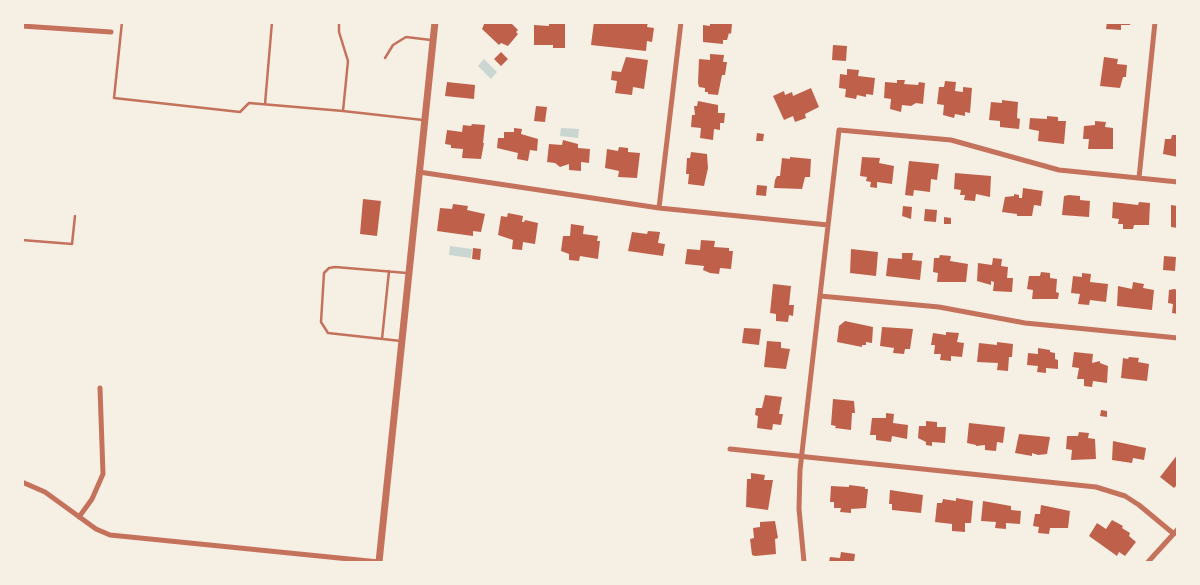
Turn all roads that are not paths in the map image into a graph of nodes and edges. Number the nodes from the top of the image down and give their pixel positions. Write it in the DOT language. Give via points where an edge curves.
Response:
graph roads {
  1 [pos="122,22"];
  2 [pos="272,22"];
  3 [pos="338,22"];
  4 [pos="435,22"];
  5 [pos="681,22"];
  6 [pos="1155,22"];
  7 [pos="22,26"];
  8 [pos="111,32"];
  9 [pos="433,40"];
  10 [pos="385,58"];
  11 [pos="265,104"];
  12 [pos="343,111"];
  13 [pos="425,120"];
  14 [pos="419,172"];
  15 [pos="1139,178"];
  16 [pos="1178,182"];
  17 [pos="659,208"];
  18 [pos="75,216"];
  19 [pos="828,225"];
  20 [pos="22,240"];
  21 [pos="389,271"];
  22 [pos="409,273"];
  23 [pos="820,296"];
  24 [pos="1178,338"];
  25 [pos="382,340"];
  26 [pos="402,342"];
  27 [pos="100,388"];
  28 [pos="730,449"];
  29 [pos="801,456"];
  30 [pos="22,482"];
  31 [pos="78,516"];
  32 [pos="1176,532"];
  33 [pos="379,562"];
  34 [pos="804,562"];
  35 [pos="1148,562"];
  1 -- 11 [label="lane" via="114,98 240,112 249,103"];
  2 -- 11 [label="lane"];
  3 -- 12 [label="lane" via="348,61"];
  4 -- 9 [label="street"];
  5 -- 17 [label="street"];
  6 -- 15 [label="street"];
  7 -- 8 [label="street"];
  9 -- 10 [label="lane" via="406,37 393,45"];
  9 -- 13 [label="street"];
  11 -- 12 [label="lane"];
  12 -- 13 [label="lane"];
  13 -- 14 [label="street"];
  14 -- 17 [label="street"];
  14 -- 22 [label="street"];
  15 -- 16 [label="street"];
  15 -- 19 [label="street" via="1052,169 951,140 839,130"];
  17 -- 19 [label="street"];
  18 -- 20 [label="lane" via="72,244"];
  19 -- 23 [label="street"];
  21 -- 22 [label="lane"];
  21 -- 25 [label="lane"];
  21 -- 25 [label="lane" via="335,267 324,273 321,322 324,330 336,336"];
  22 -- 26 [label="street"];
  23 -- 24 [label="street" via="939,307 1025,323"];
  23 -- 29 [label="street"];
  25 -- 26 [label="lane"];
  26 -- 33 [label="street"];
  27 -- 31 [label="street" via="103,474 92,499"];
  28 -- 29 [label="street"];
  29 -- 32 [label="street" via="1096,487 1125,496"];
  29 -- 34 [label="street" via="799,509"];
  30 -- 31 [label="street" via="45,492"];
  31 -- 33 [label="street" via="96,529 125,538"];
  32 -- 35 [label="street"];
}
